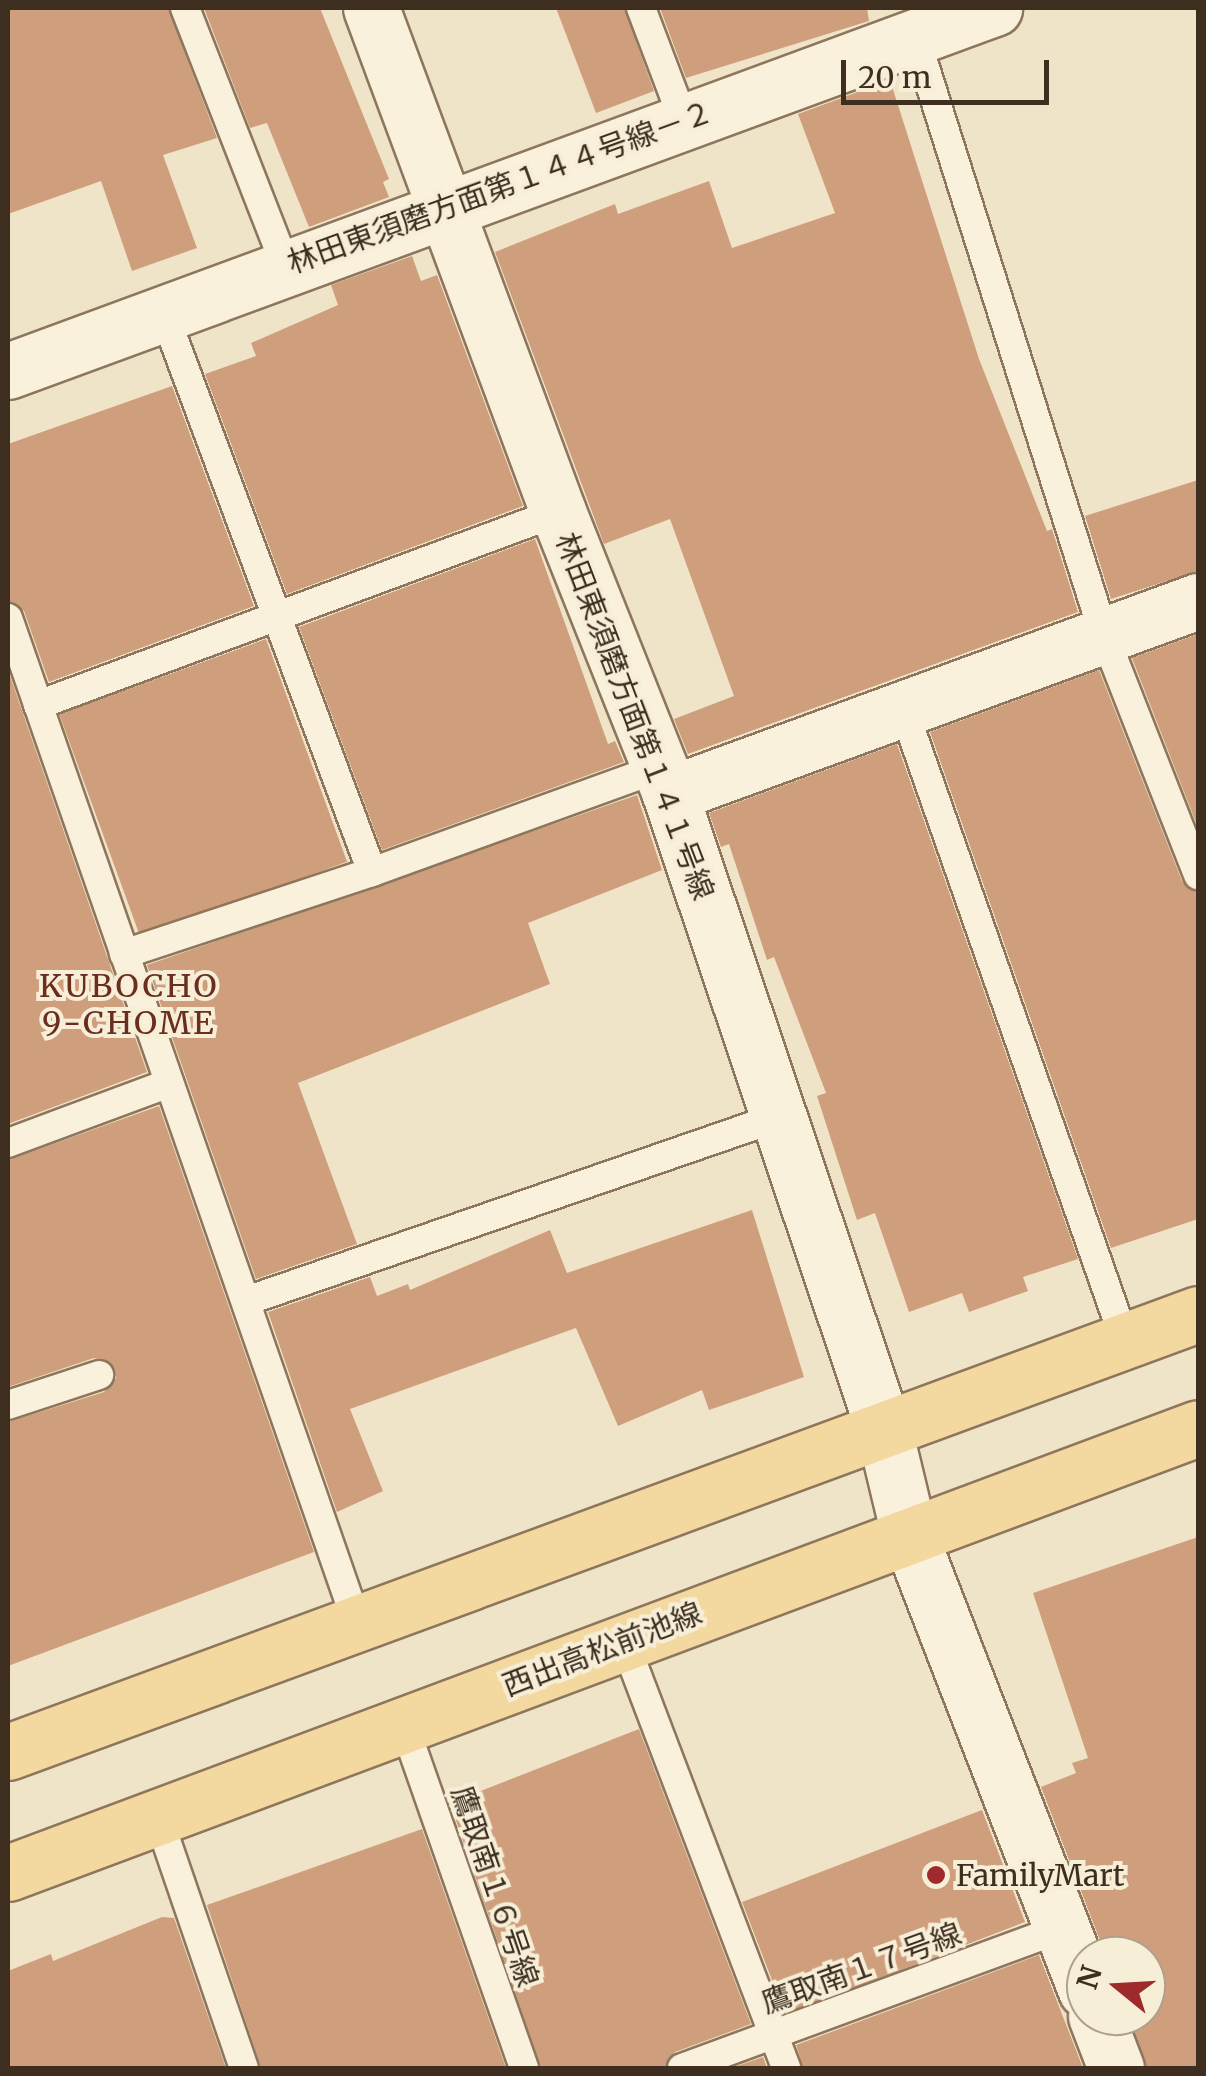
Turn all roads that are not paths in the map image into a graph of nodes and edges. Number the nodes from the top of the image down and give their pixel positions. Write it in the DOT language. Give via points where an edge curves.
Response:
graph roads {
  1 [pos="185,8"];
  2 [pos="372,8"];
  3 [pos="640,8"];
  4 [pos="994,8"];
  5 [pos="910,22"];
  6 [pos="683,119"];
  7 [pos="446,204"];
  8 [pos="285,265"];
  9 [pos="163,311"];
  10 [pos="8,371"];
  11 [pos="558,512"];
  12 [pos="1198,601"];
  13 [pos="275,617"];
  14 [pos="8,618"];
  15 [pos="1104,635"];
  16 [pos="38,704"];
  17 [pos="903,708"];
  18 [pos="665,781"];
  19 [pos="372,872"];
  20 [pos="1198,875"];
  21 [pos="124,954"];
  22 [pos="170,1083"];
  23 [pos="779,1117"];
  24 [pos="8,1143"];
  25 [pos="246,1301"];
  26 [pos="1198,1314"];
  27 [pos="1125,1341"];
  28 [pos="99,1375"];
  29 [pos="8,1405"];
  30 [pos="1198,1428"];
  31 [pos="884,1430"];
  32 [pos="909,1534"];
  33 [pos="358,1623"];
  34 [pos="624,1640"];
  35 [pos="404,1724"];
  36 [pos="8,1752"];
  37 [pos="158,1817"];
  38 [pos="8,1874"];
  39 [pos="1062,1928"];
  40 [pos="1066,1938"];
  41 [pos="774,2034"];
  42 [pos="1104,2036"];
  43 [pos="244,2068"];
  44 [pos="524,2068"];
  45 [pos="682,2068"];
  46 [pos="786,2068"];
  47 [pos="1116,2068"];
  1 -- 8 [label="lane"];
  2 -- 7 [label="street, 林田東須磨方面第１４１号線"];
  3 -- 6 [label="lane"];
  4 -- 5 [label="street, 林田東須磨方面第１４４号線－２"];
  5 -- 6 [label="street, 林田東須磨方面第１４４号線－２"];
  5 -- 15 [label="lane"];
  6 -- 7 [label="street, 林田東須磨方面第１４４号線－２"];
  7 -- 8 [label="street, 林田東須磨方面第１４４号線－２"];
  7 -- 11 [label="street, 林田東須磨方面第１４１号線"];
  8 -- 9 [label="street, 林田東須磨方面第１４４号線－２"];
  9 -- 10 [label="street, 林田東須磨方面第１４４号線－２"];
  9 -- 13 [label="lane"];
  11 -- 13 [label="lane"];
  11 -- 18 [label="street, 林田東須磨方面第１４１号線"];
  12 -- 15 [label="street"];
  13 -- 16 [label="lane"];
  13 -- 19 [label="lane"];
  14 -- 16 [label="lane"];
  15 -- 17 [label="street"];
  15 -- 20 [label="lane"];
  16 -- 21 [label="lane"];
  17 -- 18 [label="street"];
  17 -- 27 [label="lane"];
  18 -- 19 [label="lane"];
  18 -- 23 [label="street, 林田東須磨方面第１４１号線"];
  19 -- 21 [label="lane"];
  21 -- 22 [label="lane"];
  22 -- 24 [label="lane"];
  22 -- 25 [label="lane"];
  23 -- 25 [label="lane"];
  23 -- 31 [label="street, 林田東須磨方面第１４１号線"];
  25 -- 33 [label="lane"];
  26 -- 27 [label="main road"];
  27 -- 31 [label="main road"];
  28 -- 29 [label="lane"];
  30 -- 32 [label="main road, 西出高松前池線"];
  31 -- 32 [label="street, 林田東須磨方面第１４１号線"];
  31 -- 33 [label="main road"];
  32 -- 34 [label="main road, 西出高松前池線"];
  32 -- 39 [label="street, 林田東須磨方面第１４１号線"];
  33 -- 36 [label="main road"];
  34 -- 35 [label="main road, 西出高松前池線"];
  34 -- 41 [label="lane"];
  35 -- 37 [label="main road, 西出高松前池線"];
  35 -- 44 [label="lane, 鷹取南１６号線"];
  37 -- 38 [label="main road, 西出高松前池線"];
  37 -- 43 [label="lane"];
  39 -- 40 [label="street, 林田東須磨方面第１４１号線"];
  39 -- 41 [label="lane, 鷹取南１７号線"];
  41 -- 45 [label="lane, 鷹取南１７号線"];
  41 -- 46 [label="lane"];
  42 -- 47 [label="street"];
}
